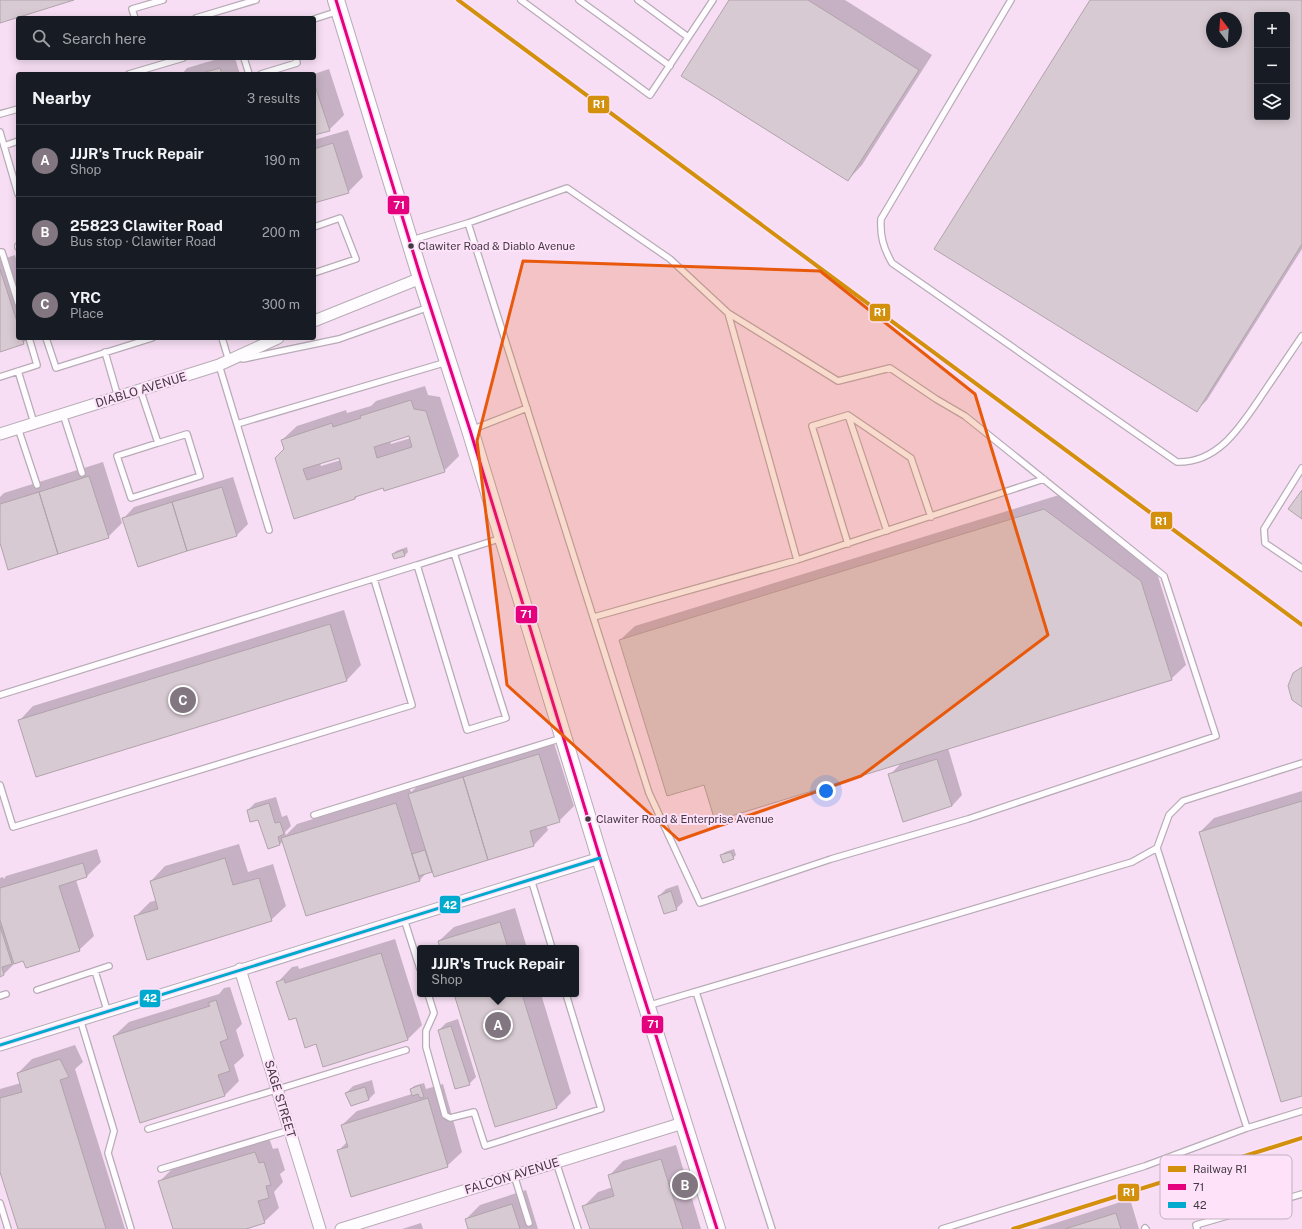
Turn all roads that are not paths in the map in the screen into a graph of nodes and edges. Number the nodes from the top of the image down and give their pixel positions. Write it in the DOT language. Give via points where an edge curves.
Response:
graph roads {
  1 [pos="163,0"];
  2 [pos="256,0"];
  3 [pos="521,0"];
  4 [pos="579,0"];
  5 [pos="638,0"];
  6 [pos="713,0"];
  7 [pos="1011,0"];
  8 [pos="337,6"];
  9 [pos="134,16"];
  10 [pos="203,16"];
  11 [pos="316,18"];
  12 [pos="688,37"];
  13 [pos="177,60"];
  14 [pos="245,60"];
  15 [pos="296,60"];
  16 [pos="670,66"];
  17 [pos="142,72"];
  18 [pos="248,72"];
  19 [pos="268,72"];
  20 [pos="16,110"];
  21 [pos="0,114"];
  22 [pos="0,132"];
  23 [pos="16,142"];
  24 [pos="4,146"];
  25 [pos="16,180"];
  26 [pos="468,223"];
  27 [pos="316,226"];
  28 [pos="409,241"];
  29 [pos="0,252"];
  30 [pos="316,272"];
  31 [pos="421,278"];
  32 [pos="16,297"];
  33 [pos="430,306"];
  34 [pos="728,313"];
  35 [pos="316,320"];
  36 [pos="1302,336"];
  37 [pos="30,340"];
  38 [pos="47,340"];
  39 [pos="145,340"];
  40 [pos="222,340"];
  41 [pos="274,340"];
  42 [pos="105,352"];
  43 [pos="447,362"];
  44 [pos="224,363"];
  45 [pos="18,371"];
  46 [pos="0,377"];
  47 [pos="140,389"];
  48 [pos="118,397"];
  49 [pos="527,408"];
  50 [pos="64,414"];
  51 [pos="848,415"];
  52 [pos="34,423"];
  53 [pos="237,424"];
  54 [pos="18,428"];
  55 [pos="470,430"];
  56 [pos="0,434"];
  57 [pos="158,442"];
  58 [pos="1302,468"];
  59 [pos="82,473"];
  60 [pos="1044,479"];
  61 [pos="37,485"];
  62 [pos="931,517"];
  63 [pos="269,530"];
  64 [pos="887,531"];
  65 [pos="502,538"];
  66 [pos="848,544"];
  67 [pos="454,553"];
  68 [pos="798,560"];
  69 [pos="417,565"];
  70 [pos="1302,568"];
  71 [pos="374,579"];
  72 [pos="594,617"];
  73 [pos="0,695"];
  74 [pos="564,737"];
  75 [pos="1302,763"];
  76 [pos="0,785"];
  77 [pos="314,815"];
  78 [pos="1156,848"];
  79 [pos="600,858"];
  80 [pos="531,879"];
  81 [pos="404,918"];
  82 [pos="551,945"];
  83 [pos="417,959"];
  84 [pos="108,966"];
  85 [pos="240,969"];
  86 [pos="95,971"];
  87 [pos="37,990"];
  88 [pos="696,992"];
  89 [pos="429,997"];
  90 [pos="567,997"];
  91 [pos="647,1006"];
  92 [pos="107,1010"];
  93 [pos="80,1019"];
  94 [pos="0,1045"];
  95 [pos="406,1050"];
  96 [pos="277,1090"];
  97 [pos="1302,1111"];
  98 [pos="683,1123"];
  99 [pos="1247,1128"];
  100 [pos="148,1129"];
  101 [pos="290,1130"];
  102 [pos="1175,1155"];
  103 [pos="1160,1160"];
  104 [pos="556,1162"];
  105 [pos="161,1169"];
  106 [pos="514,1175"];
  107 [pos="1302,1194"];
  108 [pos="1292,1197"];
  109 [pos="0,1203"];
  110 [pos="1217,1219"];
  111 [pos="529,1224"];
  112 [pos="8,1229"];
  113 [pos="131,1229"];
  114 [pos="320,1229"];
  115 [pos="340,1229"];
  116 [pos="578,1229"];
  117 [pos="717,1229"];
  118 [pos="772,1229"];
  119 [pos="942,1229"];
  120 [pos="1197,1229"];
  1 -- 9 [label="lane" via="132,9"];
  2 -- 10 [label="lane"];
  3 -- 16 [label="lane" via="650,95"];
  4 -- 16 [label="lane"];
  5 -- 12 [label="lane"];
  6 -- 12 [label="lane"];
  7 -- 36 [label="lane" via="881,219 880,237 892,263 1177,462 1190,462 1204,456 1218,449 1236,434"];
  8 -- 11 [label="lane"];
  8 -- 28 [label="street"];
  12 -- 16 [label="lane"];
  13 -- 17 [label="lane"];
  14 -- 18 [label="lane"];
  15 -- 19 [label="lane" via="297,63"];
  20 -- 21 [label="lane"];
  22 -- 24 [label="lane"];
  23 -- 24 [label="lane"];
  24 -- 25 [label="lane"];
  26 -- 28 [label="lane"];
  26 -- 34 [label="lane" via="567,188 670,258"];
  26 -- 49 [label="lane"];
  27 -- 30 [label="lane" via="340,218 356,259"];
  28 -- 31 [label="street"];
  29 -- 32 [label="lane"];
  31 -- 33 [label="street"];
  31 -- 35 [label="street"];
  33 -- 43 [label="street"];
  33 -- 44 [label="lane" via="339,339"];
  34 -- 60 [label="lane" via="838,381 890,368 965,416"];
  34 -- 68 [label="lane"];
  37 -- 45 [label="lane" via="37,365"];
  38 -- 42 [label="lane" via="56,368"];
  39 -- 42 [label="lane"];
  40 -- 44 [label="lane"];
  41 -- 44 [label="street, DIABLO AVENUE"];
  42 -- 48 [label="lane"];
  43 -- 53 [label="lane"];
  43 -- 55 [label="street"];
  44 -- 47 [label="street, DIABLO AVENUE"];
  44 -- 53 [label="lane"];
  45 -- 46 [label="lane"];
  45 -- 52 [label="lane"];
  47 -- 48 [label="street, DIABLO AVENUE"];
  47 -- 57 [label="lane"];
  48 -- 50 [label="street, DIABLO AVENUE"];
  49 -- 55 [label="lane"];
  49 -- 72 [label="lane"];
  50 -- 52 [label="street, DIABLO AVENUE"];
  50 -- 59 [label="lane"];
  51 -- 62 [label="lane" via="910,458"];
  51 -- 64 [label="lane"];
  51 -- 66 [label="lane" via="812,426"];
  52 -- 54 [label="street, DIABLO AVENUE"];
  53 -- 63 [label="lane"];
  54 -- 56 [label="street, DIABLO AVENUE"];
  54 -- 61 [label="lane"];
  55 -- 65 [label="street"];
  57 -- 57 [label="lane" via="187,434 200,476 131,498 117,456"];
  58 -- 70 [label="lane" via="1264,529 1264,538 1265,543"];
  60 -- 62 [label="lane"];
  60 -- 72 [label="lane" via="1164,576 1216,736 968,819 831,859 700,902 649,793"];
  62 -- 64 [label="lane"];
  64 -- 66 [label="lane"];
  65 -- 67 [label="lane"];
  65 -- 74 [label="street"];
  66 -- 68 [label="lane"];
  67 -- 69 [label="lane"];
  67 -- 69 [label="lane" via="506,718 467,730"];
  68 -- 72 [label="lane"];
  69 -- 71 [label="lane"];
  71 -- 73 [label="lane"];
  71 -- 76 [label="lane" via="412,705 13,827"];
  74 -- 77 [label="lane"];
  74 -- 79 [label="street"];
  75 -- 78 [label="lane" via="1183,801 1169,815"];
  78 -- 88 [label="lane" via="1132,862"];
  78 -- 99 [label="lane"];
  79 -- 80 [label="street"];
  79 -- 91 [label="street"];
  80 -- 81 [label="street"];
  80 -- 82 [label="lane"];
  81 -- 83 [label="lane"];
  81 -- 85 [label="street"];
  84 -- 86 [label="lane"];
  85 -- 92 [label="street"];
  85 -- 96 [label="street, SAGE STREET"];
  86 -- 87 [label="lane"];
  86 -- 92 [label="lane"];
  88 -- 91 [label="lane"];
  88 -- 118 [label="lane"];
  89 -- 90 [label="lane" via="434,1013 426,1031 426,1047 444,1115 450,1118 474,1112 485,1146 601,1109"];
  91 -- 98 [label="street"];
  92 -- 93 [label="street"];
  93 -- 94 [label="street"];
  93 -- 113 [label="lane" via="114,1131 108,1153"];
  95 -- 96 [label="lane"];
  96 -- 100 [label="lane"];
  96 -- 101 [label="street, SAGE STREET"];
  97 -- 99 [label="lane"];
  98 -- 104 [label="street, FALCON AVENUE"];
  98 -- 117 [label="street"];
  99 -- 102 [label="lane"];
  101 -- 105 [label="lane"];
  101 -- 114 [label="street, SAGE STREET"];
  103 -- 119 [label="lane"];
  104 -- 106 [label="street, FALCON AVENUE"];
  104 -- 116 [label="lane"];
  106 -- 111 [label="lane"];
  106 -- 115 [label="street, FALCON AVENUE"];
  107 -- 108 [label="lane"];
  109 -- 112 [label="lane"];
  110 -- 120 [label="lane" via="1196,1225"];
}
